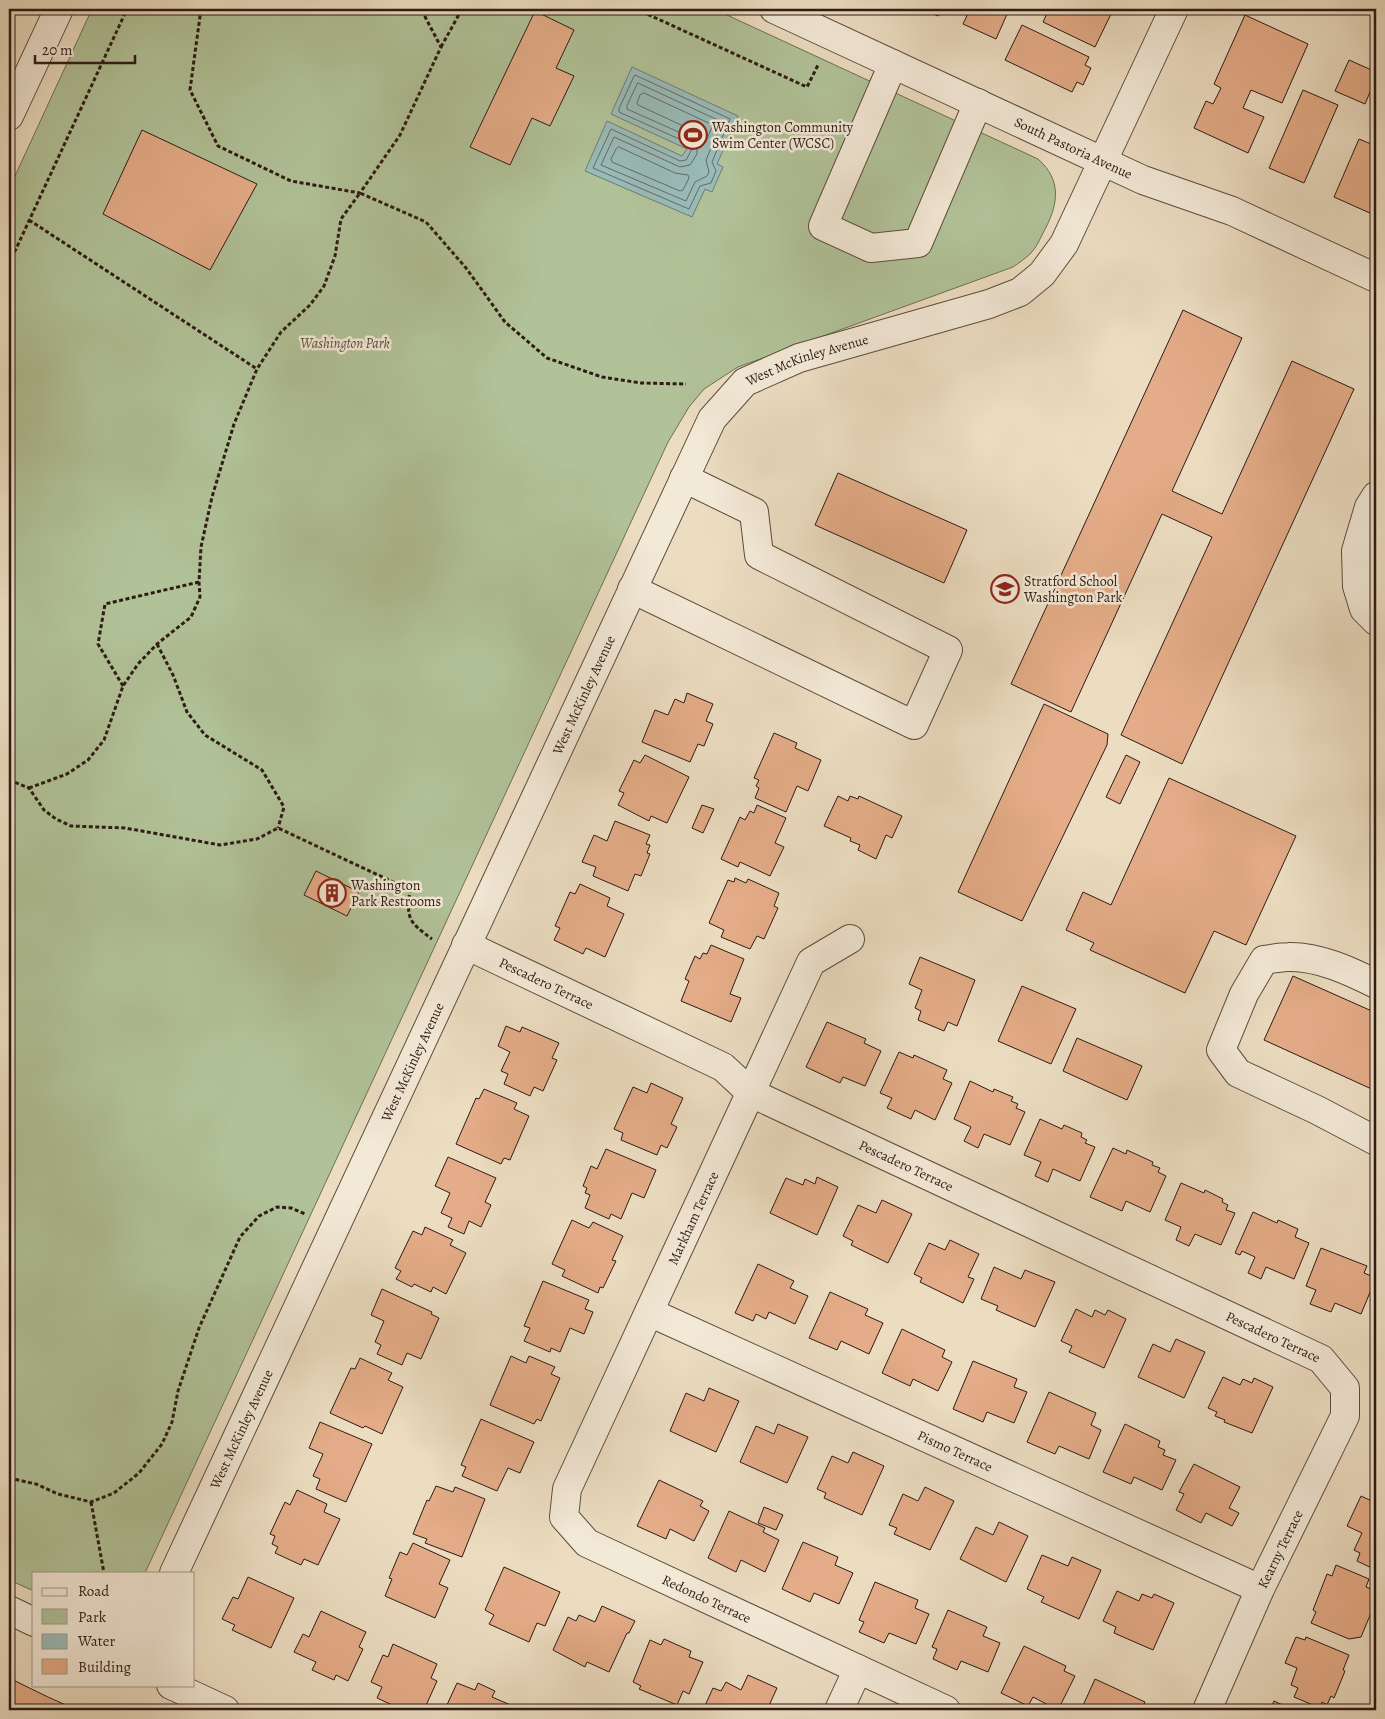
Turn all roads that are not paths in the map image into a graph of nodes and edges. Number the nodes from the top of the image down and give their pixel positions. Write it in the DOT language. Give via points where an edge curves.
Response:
graph roads {
  1 [pos="58,9"];
  2 [pos="774,9"];
  3 [pos="1174,9"];
  4 [pos="893,64"];
  5 [pos="978,103"];
  6 [pos="9,116"];
  7 [pos="1103,161"];
  8 [pos="1376,278"];
  9 [pos="684,478"];
  10 [pos="1376,496"];
  11 [pos="632,589"];
  12 [pos="1376,621"];
  13 [pos="850,939"];
  14 [pos="466,945"];
  15 [pos="1376,984"];
  16 [pos="751,1092"];
  17 [pos="1376,1141"];
  18 [pos="649,1312"];
  19 [pos="1345,1388"];
  20 [pos="564,1517"];
  21 [pos="174,1572"];
  22 [pos="1260,1589"];
  23 [pos="9,1610"];
  24 [pos="32,1621"];
  25 [pos="858,1669"];
  26 [pos="182,1697"];
  27 [pos="226,1710"];
  28 [pos="839,1710"];
  29 [pos="946,1710"];
  30 [pos="1207,1710"];
  1 -- 6 [label="street"];
  2 -- 4 [label="street, South Pastoria Avenue"];
  3 -- 7 [label="street, West McKinley Avenue"];
  4 -- 5 [label="street, South Pastoria Avenue"];
  4 -- 5 [label="street" via="823,226 871,248 918,243"];
  5 -- 7 [label="street, South Pastoria Avenue"];
  7 -- 8 [label="street, South Pastoria Avenue" via="1143,180 1232,211"];
  7 -- 9 [label="street, West McKinley Avenue" via="1064,244 1042,274 1020,292 989,304 799,358 745,382 712,419"];
  9 -- 11 [label="street, West McKinley Avenue"];
  9 -- 11 [label="street" via="754,512 758,555 948,650 920,713 914,725"];
  10 -- 12 [label="street" via="1369,507 1356,551 1357,586 1364,609"];
  11 -- 14 [label="street, West McKinley Avenue"];
  13 -- 16 [label="street, Markham Terrace" via="811,962"];
  14 -- 16 [label="street, Pescadero Terrace" via="723,1066"];
  14 -- 21 [label="street, West McKinley Avenue"];
  15 -- 17 [label="street" via="1326,963 1289,957 1264,960 1244,994 1221,1050 1238,1073"];
  16 -- 18 [label="street, Markham Terrace"];
  16 -- 19 [label="street, Pescadero Terrace" via="1321,1359"];
  18 -- 20 [label="street, Markham Terrace" via="567,1489"];
  18 -- 22 [label="street, Pismo Terrace"];
  19 -- 22 [label="street, Kearny Terrace" via="1345,1416"];
  20 -- 25 [label="street, Redondo Terrace" via="587,1543"];
  22 -- 30 [label="street, Kearny Terrace"];
  23 -- 24 [label="street"];
  25 -- 28 [label="street"];
  25 -- 29 [label="street, Redondo Terrace"];
  26 -- 27 [label="street"];
}
